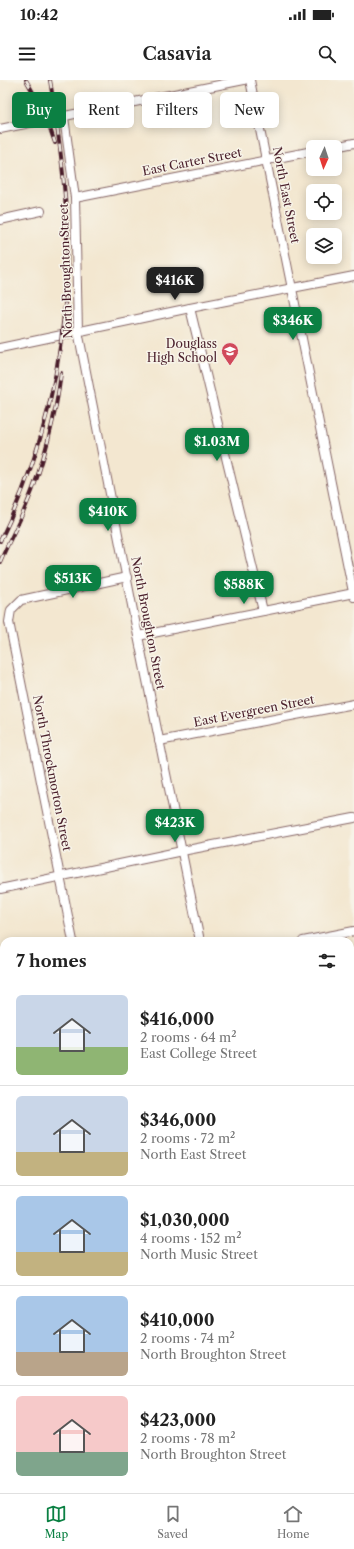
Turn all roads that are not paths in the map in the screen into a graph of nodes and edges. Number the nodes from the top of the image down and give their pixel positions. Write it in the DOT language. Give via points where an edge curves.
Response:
graph roads {
  1 [pos="244,80"];
  2 [pos="250,80"];
  3 [pos="66,117"];
  4 [pos="12,127"];
  5 [pos="65,128"];
  6 [pos="0,129"];
  7 [pos="354,143"];
  8 [pos="342,146"];
  9 [pos="306,152"];
  10 [pos="267,159"];
  11 [pos="75,198"];
  12 [pos="41,211"];
  13 [pos="0,220"];
  14 [pos="354,276"];
  15 [pos="292,287"];
  16 [pos="190,308"];
  17 [pos="78,331"];
  18 [pos="0,348"];
  19 [pos="127,576"];
  20 [pos="354,594"];
  21 [pos="263,611"];
  22 [pos="138,636"];
  23 [pos="354,704"];
  24 [pos="159,741"];
  25 [pos="354,818"];
  26 [pos="182,852"];
  27 [pos="60,877"];
  28 [pos="0,890"];
  29 [pos="354,931"];
  30 [pos="72,937"];
  31 [pos="199,937"];
  32 [pos="323,937"];
  1 -- 3 [label="street"];
  2 -- 10 [label="street, North East Street"];
  4 -- 6 [label="street"];
  5 -- 11 [label="street, North Broughton Street"];
  7 -- 8 [label="street"];
  9 -- 10 [label="street, East Carter Street"];
  10 -- 11 [label="street, East Carter Street"];
  10 -- 15 [label="street, North East Street"];
  11 -- 17 [label="street, North Broughton Street"];
  12 -- 13 [label="street"];
  14 -- 15 [label="street"];
  15 -- 16 [label="street"];
  15 -- 20 [label="street, North East Street"];
  16 -- 17 [label="street"];
  16 -- 21 [label="street"];
  17 -- 18 [label="street"];
  17 -- 19 [label="street, North Broughton Street"];
  19 -- 22 [label="street, North Broughton Street"];
  19 -- 27 [label="street, North Throckmorton Street" via="21,600 11,610 9,622"];
  20 -- 21 [label="street"];
  21 -- 22 [label="street"];
  22 -- 24 [label="street, North Broughton Street"];
  23 -- 24 [label="street, East Evergreen Street"];
  24 -- 26 [label="street, North Broughton Street"];
  25 -- 26 [label="street"];
  26 -- 27 [label="street"];
  26 -- 31 [label="street, North Broughton Street"];
  27 -- 28 [label="street"];
  27 -- 30 [label="street, North Throckmorton Street"];
  29 -- 32 [label="street"];
}
